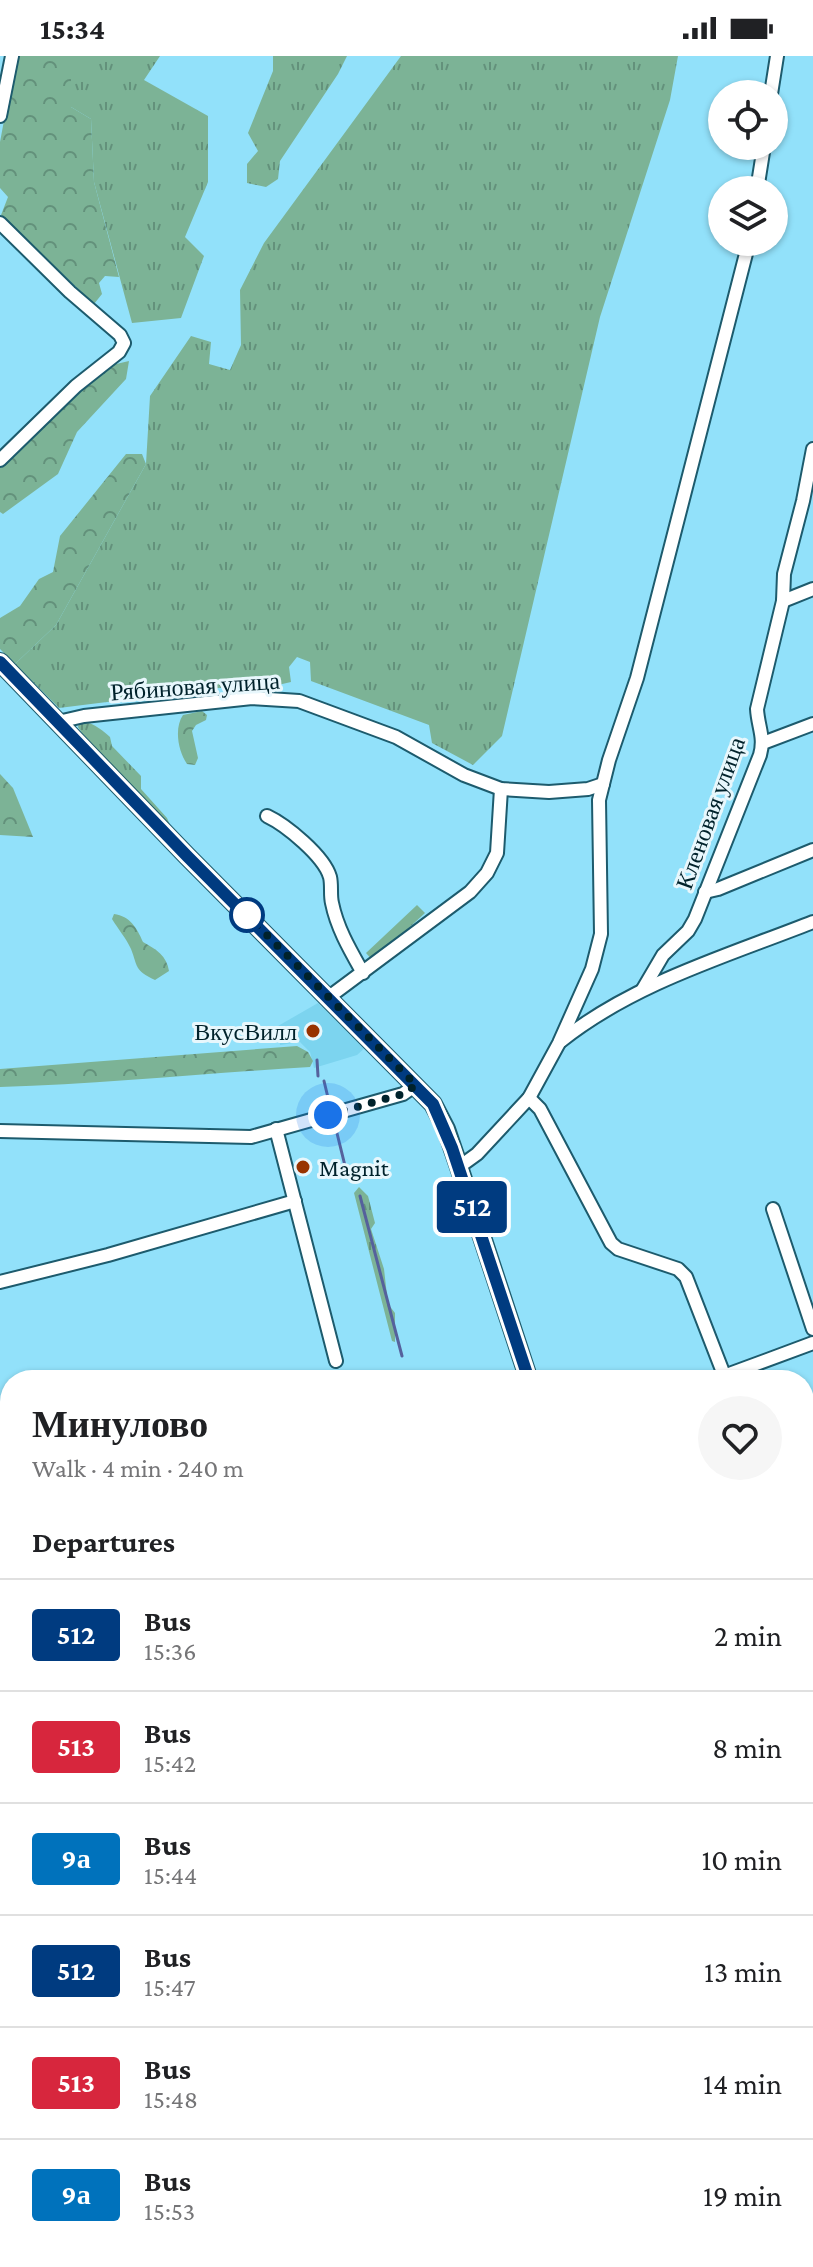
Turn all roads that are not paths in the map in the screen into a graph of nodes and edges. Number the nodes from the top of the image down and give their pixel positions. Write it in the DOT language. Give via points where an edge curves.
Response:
graph roads {
  1 [pos="12,56"];
  2 [pos="777,56"];
  3 [pos="773,80"];
  4 [pos="0,116"];
  5 [pos="0,223"];
  6 [pos="745,256"];
  7 [pos="813,449"];
  8 [pos="0,459"];
  9 [pos="813,589"];
  10 [pos="783,601"];
  11 [pos="0,662"];
  12 [pos="58,722"];
  13 [pos="813,724"];
  14 [pos="763,743"];
  15 [pos="603,784"];
  16 [pos="501,789"];
  17 [pos="267,816"];
  18 [pos="813,850"];
  19 [pos="705,892"];
  20 [pos="813,922"];
  21 [pos="363,973"];
  22 [pos="643,989"];
  23 [pos="329,997"];
  24 [pos="559,1043"];
  25 [pos="416,1085"];
  26 [pos="529,1098"];
  27 [pos="276,1129"];
  28 [pos="0,1131"];
  29 [pos="459,1167"];
  30 [pos="295,1201"];
  31 [pos="773,1209"];
  32 [pos="0,1282"];
  33 [pos="813,1329"];
  34 [pos="813,1343"];
  35 [pos="336,1361"];
  36 [pos="526,1370"];
  37 [pos="722,1370"];
  38 [pos="745,1370"];
  1 -- 4 [label="street"];
  2 -- 3 [label="street"];
  5 -- 8 [label="street" via="124,343"];
  6 -- 15 [label="street" via="637,678"];
  7 -- 10 [label="street, Кленовая улица" via="784,574"];
  9 -- 10 [label="street"];
  10 -- 14 [label="street, Кленовая улица" via="757,709"];
  11 -- 12 [label="main road"];
  12 -- 16 [label="street, Рябиновая улица" via="252,698 299,701 396,737"];
  12 -- 23 [label="main road"];
  13 -- 14 [label="street"];
  14 -- 19 [label="street, Кленовая улица"];
  15 -- 16 [label="street, Рябиновая улица" via="549,792"];
  15 -- 24 [label="street" via="598,831 601,934 592,969"];
  16 -- 21 [label="street" via="497,853 487,873 470,892"];
  17 -- 21 [label="street" via="282,823 321,861 330,876 343,938"];
  18 -- 19 [label="street"];
  19 -- 22 [label="street, Кленовая улица" via="688,931 663,955"];
  20 -- 22 [label="street"];
  21 -- 23 [label="street"];
  22 -- 24 [label="street"];
  23 -- 25 [label="main road"];
  24 -- 26 [label="street"];
  25 -- 27 [label="street" via="403,1094"];
  25 -- 29 [label="main road" via="433,1104"];
  26 -- 29 [label="street"];
  26 -- 37 [label="street" via="540,1109 611,1243 686,1277"];
  27 -- 28 [label="street" via="251,1137"];
  27 -- 30 [label="street"];
  29 -- 36 [label="main road"];
  30 -- 32 [label="street"];
  30 -- 35 [label="street"];
  31 -- 33 [label="street"];
  34 -- 38 [label="street"];
}
